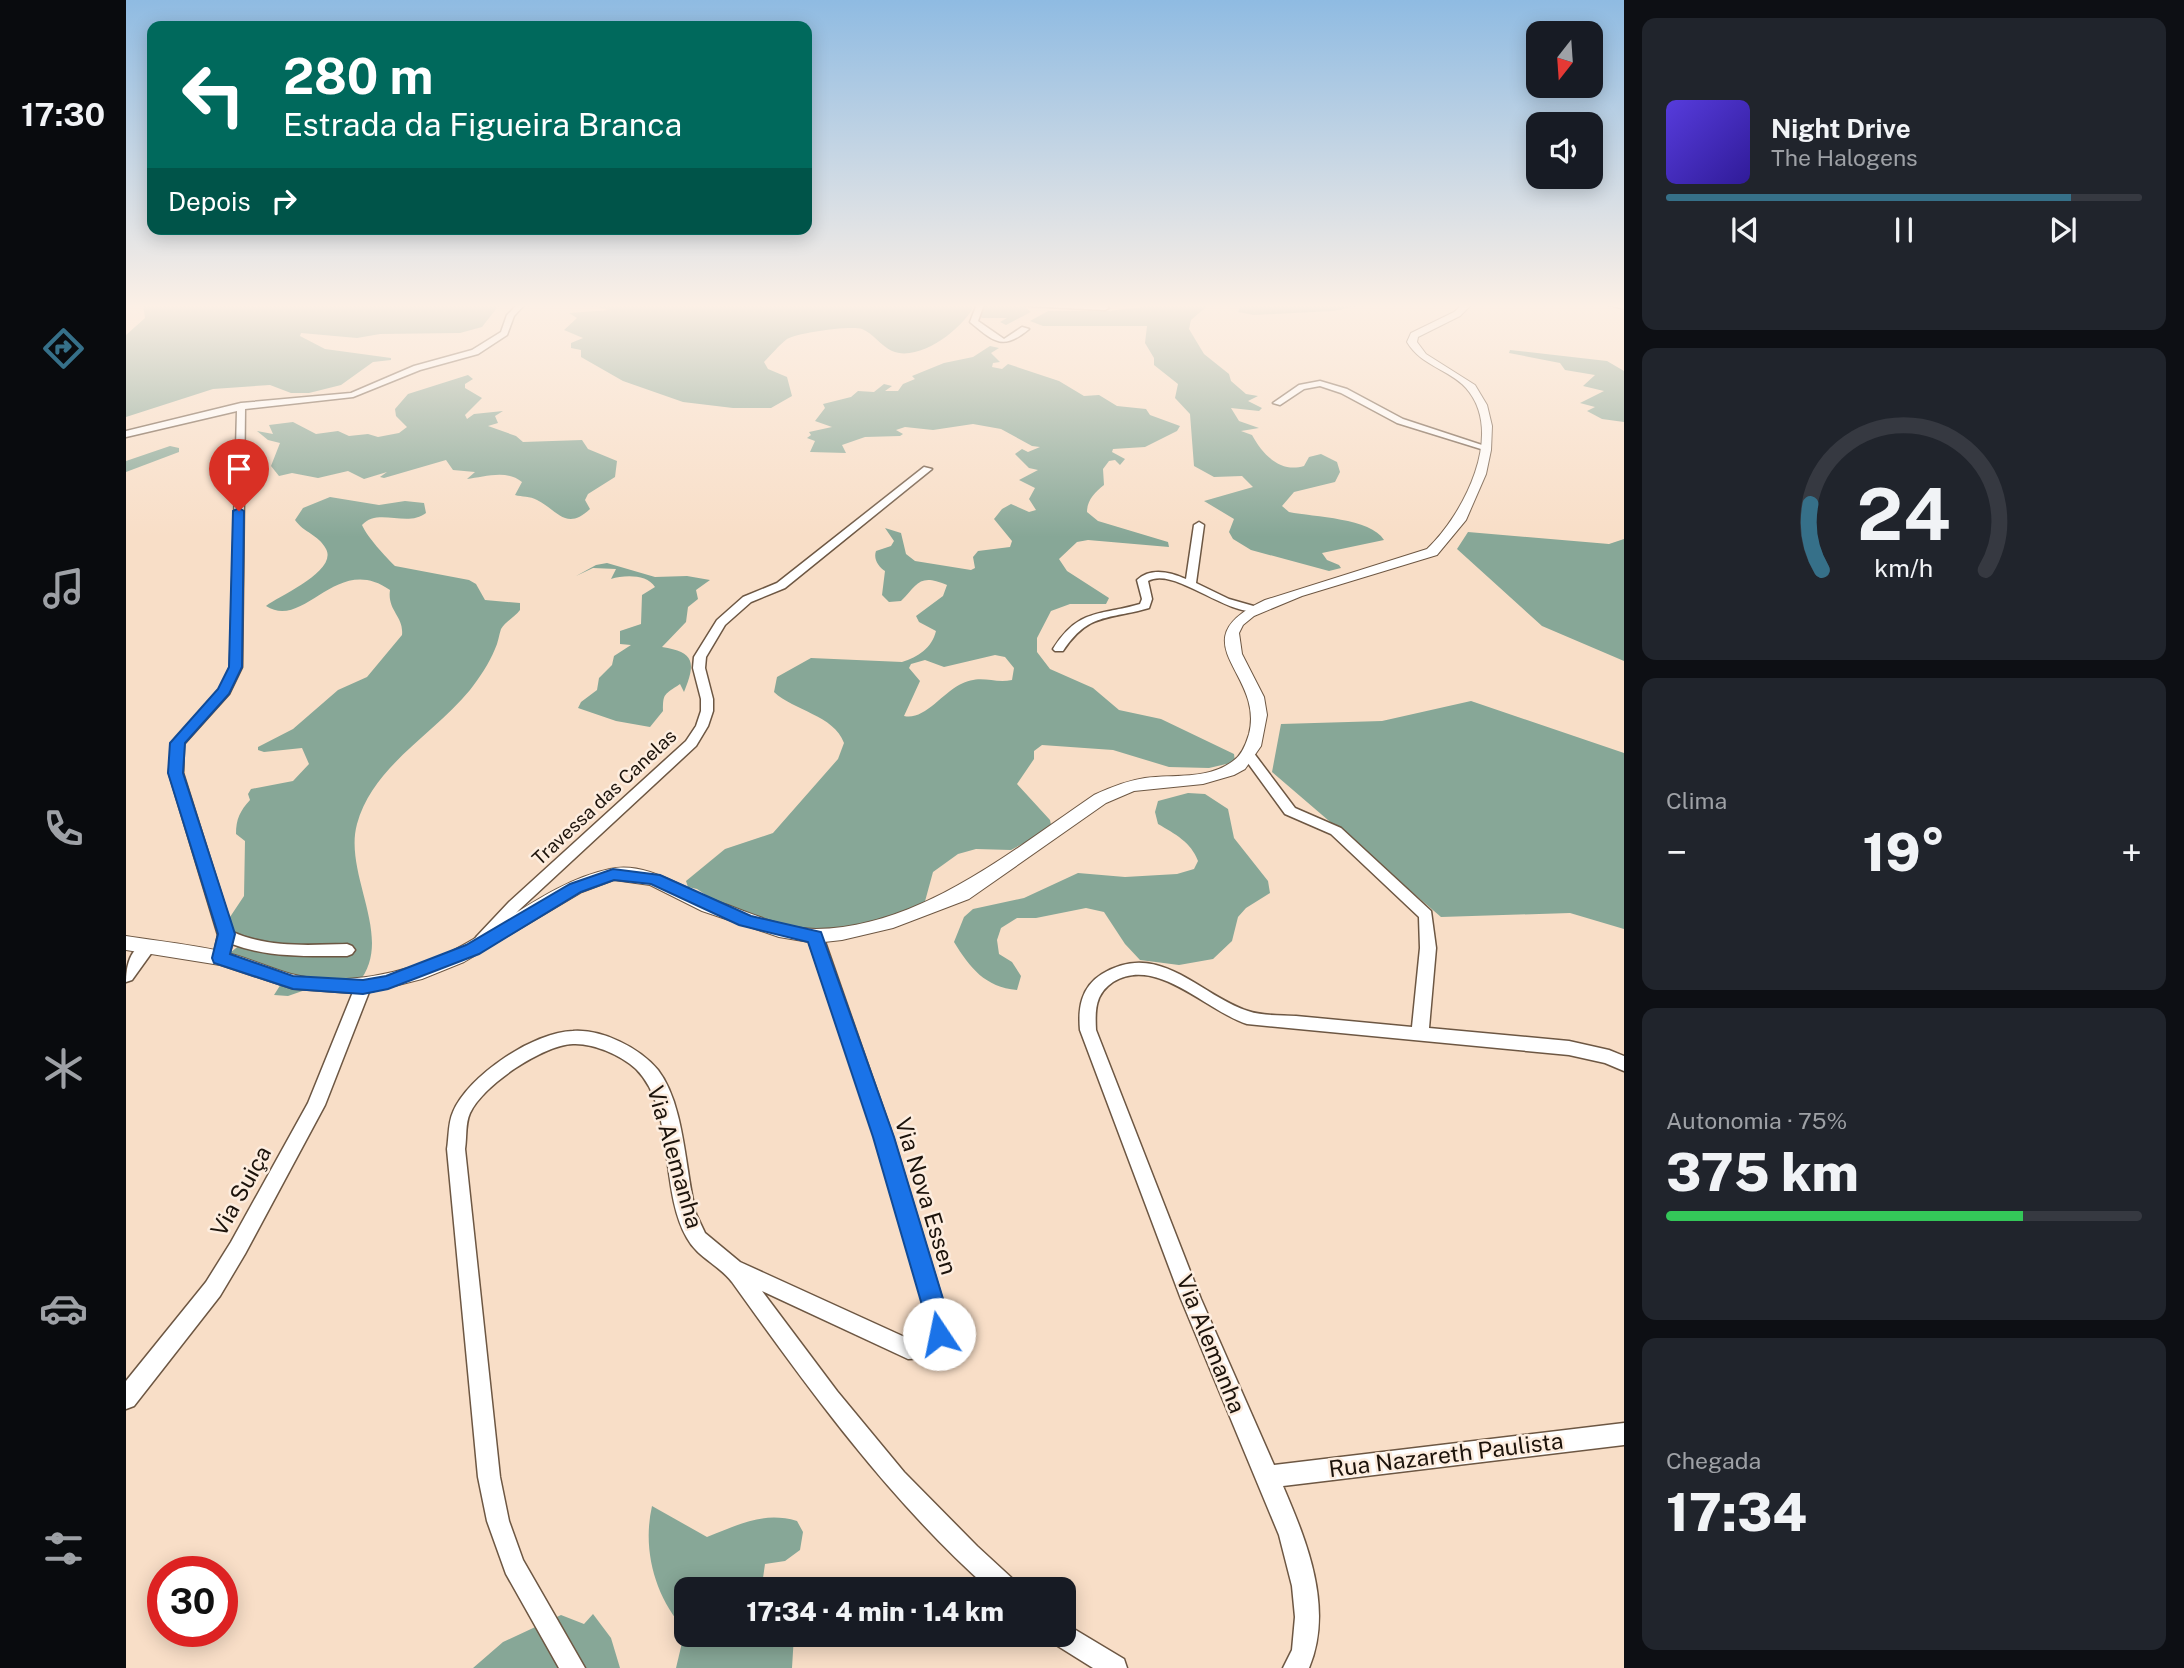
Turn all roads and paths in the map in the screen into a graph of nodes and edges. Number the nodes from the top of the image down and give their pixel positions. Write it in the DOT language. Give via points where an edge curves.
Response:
graph roads {
  1 [pos="384,382"];
  2 [pos="1462,382"];
  3 [pos="1277,403"];
  4 [pos="241,406"];
  5 [pos="126,433"];
  6 [pos="1484,447"];
  7 [pos="927,469"];
  8 [pos="1199,525"];
  9 [pos="1191,584"];
  10 [pos="1253,609"];
  11 [pos="1059,649"];
  12 [pos="1248,755"];
  13 [pos="226,934"];
  14 [pos="815,936"];
  15 [pos="126,943"];
  16 [pos="147,948"];
  17 [pos="347,950"];
  18 [pos="473,950"];
  19 [pos="221,958"];
  20 [pos="126,975"];
  21 [pos="363,987"];
  22 [pos="1420,1034"];
  23 [pos="1624,1064"];
  24 [pos="734,1269"];
  25 [pos="126,1398"];
  26 [pos="1624,1434"];
  27 [pos="1268,1477"];
  28 [pos="993,1577"];
  29 [pos="1076,1643"];
  30 [pos="573,1668"];
  31 [pos="1115,1668"];
  32 [pos="1295,1668"];
  1 -- 4 [label="street" via="353,395"];
  2 -- 6 [label="main road" via="1474,390 1485,419"];
  3 -- 6 [label="street" via="1312,384 1367,401 1398,420 1446,438"];
  4 -- 5 [label="street"];
  4 -- 13 [label="street" via="236,667 225,691 178,743 176,773"];
  6 -- 10 [label="main road" via="1482,471 1468,508 1450,536 1432,552"];
  7 -- 18 [label="street, Travessa das Canelas" via="782,584 730,611 697,665 709,700 702,729"];
  8 -- 9 [label="street"];
  9 -- 10 [label="street" via="1224,603"];
  9 -- 11 [label="street" via="1161,575 1146,577 1142,580 1144,606 1082,621 1069,630"];
  10 -- 12 [label="main road" via="1236,624 1231,639 1259,706 1259,724"];
  12 -- 14 [label="main road" via="1223,773 1132,785 1100,799 962,894 862,929"];
  12 -- 22 [label="street" via="1290,811 1336,831 1426,915 1429,948"];
  13 -- 17 [label="street" via="239,942 284,949"];
  13 -- 19 [label="street"];
  14 -- 18 [label="main road" via="746,921 654,879 613,874 576,888"];
  14 -- 24 [label="street, Via Nova Essen" via="884,1137 939,1334 934,1345 908,1349"];
  15 -- 16 [label="main road"];
  16 -- 19 [label="main road"];
  16 -- 20 [label="street"];
  18 -- 21 [label="main road" via="415,974"];
  19 -- 21 [label="main road" via="293,982"];
  21 -- 25 [label="street, Via Suiça" via="316,1105 238,1248 213,1289"];
  22 -- 23 [label="street, Via Alemanha" via="1569,1048"];
  22 -- 27 [label="street, Via Alemanha" via="1247,1018 1203,997 1179,978 1150,969 1109,976 1094,989 1086,1005 1088,1030 1227,1387"];
  24 -- 28 [label="street, Via Alemanha" via="873,1450 958,1548"];
  24 -- 30 [label="street, Via Alemanha" via="695,1234 687,1217 666,1113 642,1063 616,1049 571,1037 541,1047 472,1094 461,1112 456,1149 489,1477 514,1566"];
  26 -- 27 [label="street, Rua Nazareth Paulista"];
  27 -- 32 [label="street, Via Alemanha" via="1304,1584 1308,1624"];
  29 -- 31 [label="street"];
}
